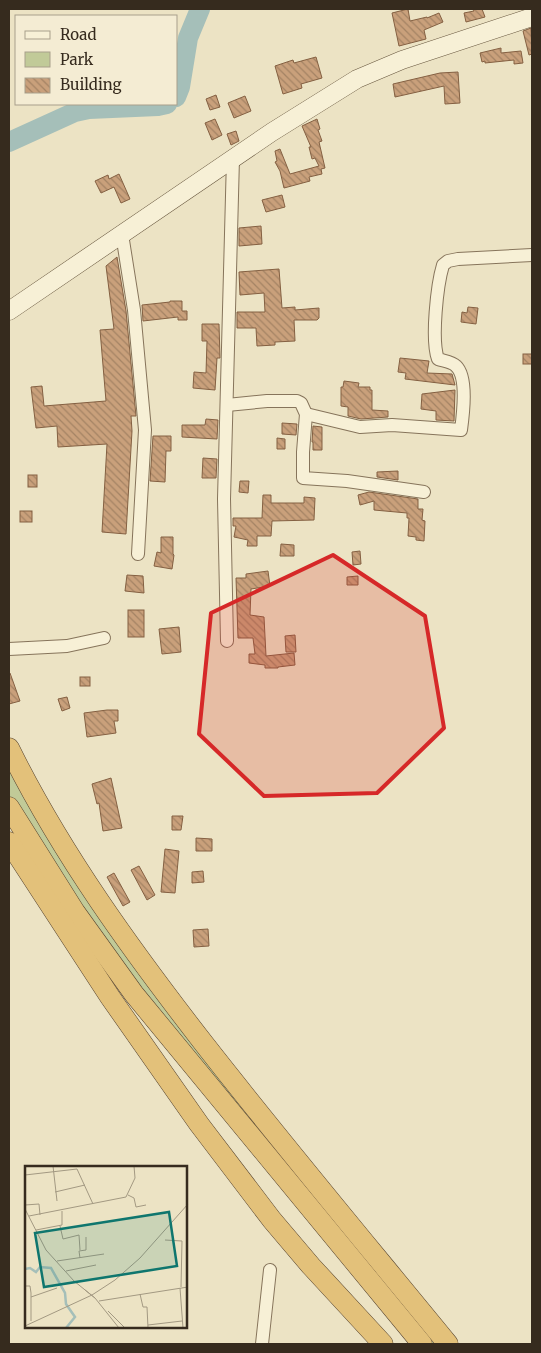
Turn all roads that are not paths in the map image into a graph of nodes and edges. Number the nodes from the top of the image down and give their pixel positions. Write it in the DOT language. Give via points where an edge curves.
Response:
graph roads {
  1 [pos="532,17"];
  2 [pos="233,158"];
  3 [pos="122,234"];
  4 [pos="532,255"];
  5 [pos="9,311"];
  6 [pos="226,405"];
  7 [pos="306,414"];
  8 [pos="424,492"];
  9 [pos="138,554"];
  10 [pos="104,638"];
  11 [pos="227,641"];
  12 [pos="9,649"];
  13 [pos="9,748"];
  14 [pos="9,807"];
  15 [pos="9,842"];
  16 [pos="270,1270"];
  17 [pos="262,1344"];
  18 [pos="383,1344"];
  19 [pos="422,1344"];
  20 [pos="448,1344"];
  1 -- 2 [label="main road" via="402,60 358,79"];
  2 -- 3 [label="main road"];
  2 -- 6 [label="street"];
  3 -- 5 [label="main road"];
  3 -- 9 [label="street" via="134,310 145,430"];
  4 -- 7 [label="street" via="458,259 443,265 435,350 438,358 453,364 461,374 465,404 461,430 360,427"];
  6 -- 7 [label="street" via="296,401 304,406"];
  6 -- 11 [label="street"];
  7 -- 8 [label="street" via="303,478"];
  10 -- 12 [label="street" via="67,646"];
  13 -- 20 [label="highway" via="71,857 149,973 264,1120"];
  14 -- 19 [label="highway" via="66,898 134,994"];
  15 -- 18 [label="highway" via="110,997 209,1138 278,1226"];
  16 -- 17 [label="street"];
}
